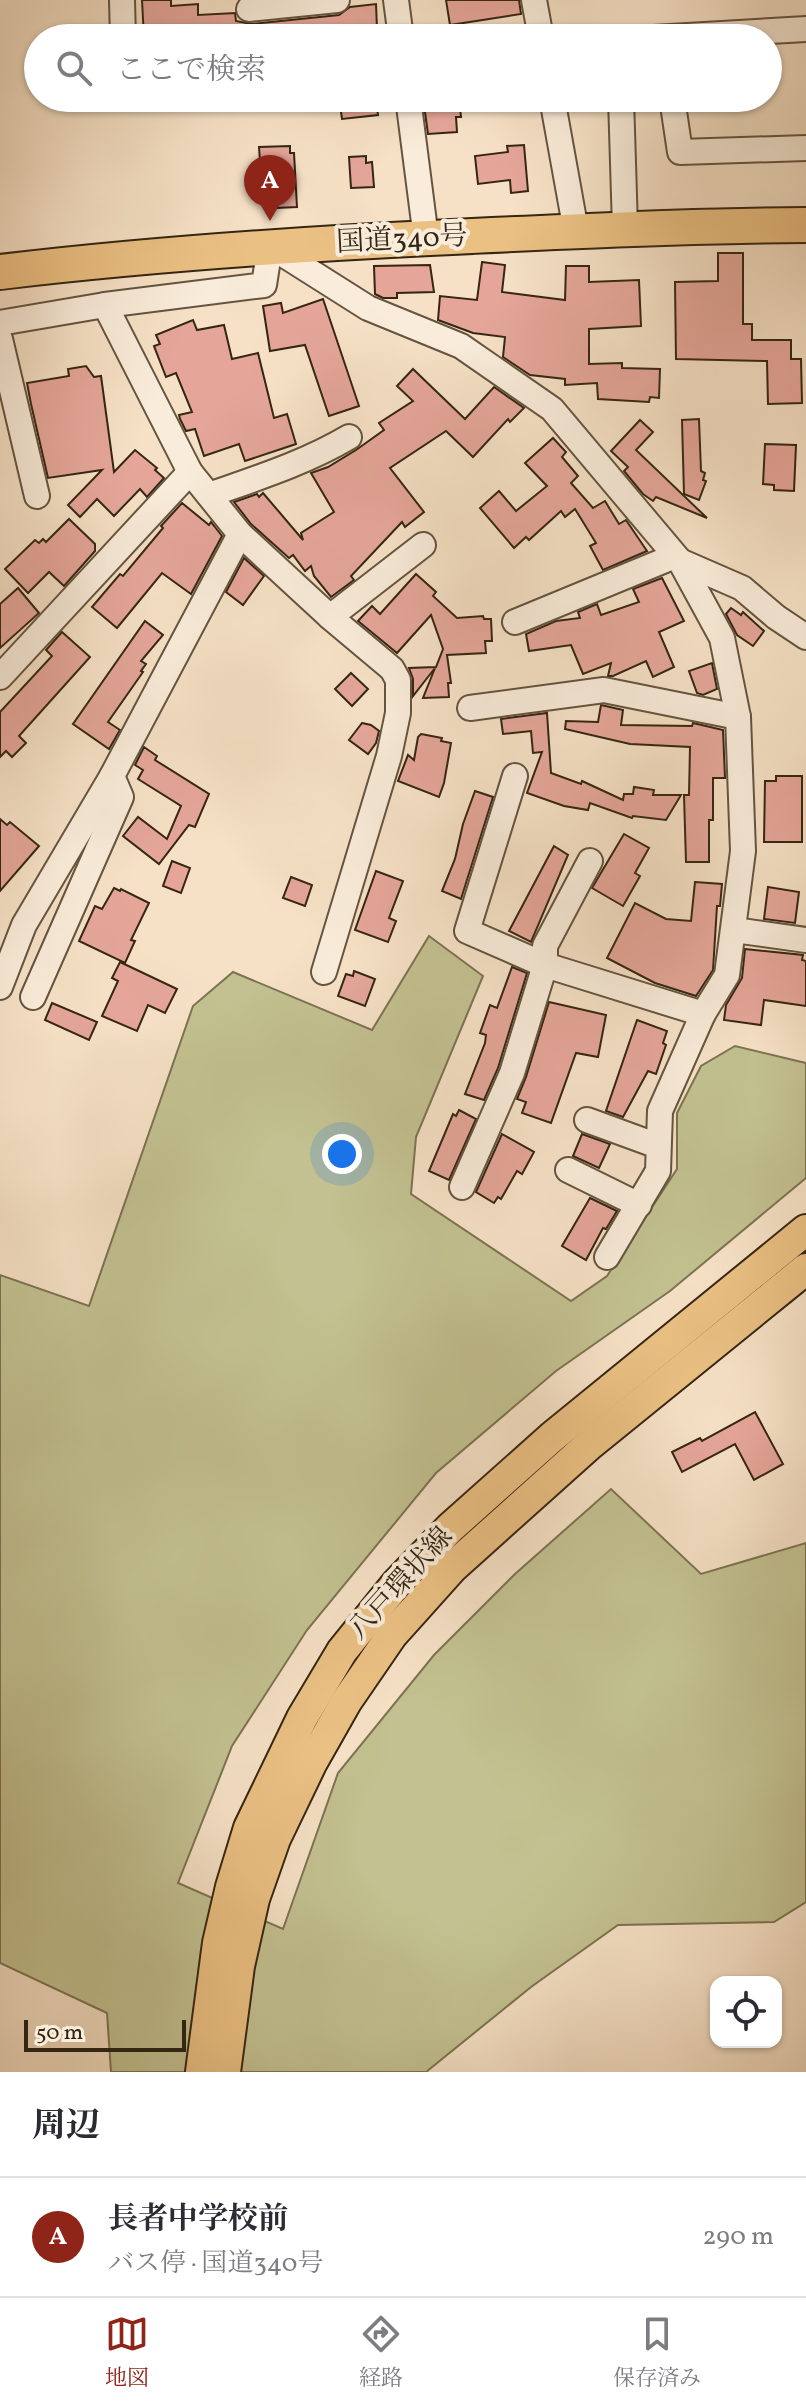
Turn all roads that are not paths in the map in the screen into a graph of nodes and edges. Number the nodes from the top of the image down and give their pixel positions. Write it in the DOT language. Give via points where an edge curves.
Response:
graph roads {
  1 [pos="122,0"];
  2 [pos="337,0"];
  3 [pos="396,0"];
  4 [pos="534,0"];
  5 [pos="258,5"];
  6 [pos="123,24"];
  7 [pos="399,24"];
  8 [pos="538,24"];
  9 [pos="806,29"];
  10 [pos="782,31"];
  11 [pos="410,112"];
  12 [pos="555,112"];
  13 [pos="621,112"];
  14 [pos="674,112"];
  15 [pos="806,148"];
  16 [pos="806,225"];
  17 [pos="625,228"];
  18 [pos="576,231"];
  19 [pos="426,238"];
  20 [pos="270,246"];
  21 [pos="0,272"];
  22 [pos="105,305"];
  23 [pos="0,323"];
  24 [pos="0,339"];
  25 [pos="349,437"];
  26 [pos="190,472"];
  27 [pos="209,495"];
  28 [pos="37,496"];
  29 [pos="240,534"];
  30 [pos="423,545"];
  31 [pos="678,559"];
  32 [pos="330,617"];
  33 [pos="515,622"];
  34 [pos="806,637"];
  35 [pos="0,677"];
  36 [pos="470,708"];
  37 [pos="738,717"];
  38 [pos="112,776"];
  39 [pos="515,776"];
  40 [pos="590,861"];
  41 [pos="734,930"];
  42 [pos="806,940"];
  43 [pos="545,965"];
  44 [pos="324,972"];
  45 [pos="0,987"];
  46 [pos="33,997"];
  47 [pos="703,1014"];
  48 [pos="587,1120"];
  49 [pos="658,1146"];
  50 [pos="568,1170"];
  51 [pos="462,1187"];
  52 [pos="639,1205"];
  53 [pos="806,1230"];
  54 [pos="607,1257"];
  55 [pos="806,1269"];
  56 [pos="262,1833"];
  57 [pos="201,2072"];
  58 [pos="225,2072"];
  1 -- 6 [label="street"];
  2 -- 5 [label="street"];
  3 -- 7 [label="street"];
  4 -- 8 [label="street"];
  9 -- 10 [label="street"];
  11 -- 19 [label="street"];
  12 -- 18 [label="street"];
  13 -- 17 [label="street"];
  14 -- 15 [label="street" via="680,152"];
  16 -- 17 [label="highway, 国道340号"];
  17 -- 18 [label="highway, 国道340号"];
  18 -- 19 [label="highway, 国道340号"];
  19 -- 20 [label="highway, 国道340号"];
  20 -- 21 [label="highway, 国道340号"];
  20 -- 22 [label="street" via="264,285"];
  20 -- 31 [label="street" via="368,308 461,346 552,409"];
  22 -- 23 [label="street"];
  22 -- 26 [label="street"];
  24 -- 28 [label="street"];
  25 -- 27 [label="street"];
  26 -- 27 [label="street"];
  26 -- 35 [label="street"];
  27 -- 29 [label="street"];
  29 -- 32 [label="street"];
  29 -- 38 [label="street"];
  30 -- 32 [label="street"];
  31 -- 33 [label="street"];
  31 -- 34 [label="street" via="742,588"];
  31 -- 37 [label="street" via="722,638"];
  32 -- 44 [label="street" via="392,669 398,680 398,713"];
  36 -- 37 [label="street" via="604,690"];
  37 -- 41 [label="street" via="743,851"];
  38 -- 45 [label="street" via="24,925"];
  38 -- 46 [label="street" via="121,797"];
  39 -- 43 [label="street" via="467,931"];
  40 -- 43 [label="street" via="545,946"];
  41 -- 42 [label="street"];
  41 -- 47 [label="street" via="727,975"];
  43 -- 47 [label="street"];
  43 -- 51 [label="street" via="512,1073"];
  47 -- 49 [label="street" via="660,1111"];
  48 -- 49 [label="street"];
  49 -- 52 [label="street" via="658,1171"];
  50 -- 52 [label="street"];
  52 -- 54 [label="street"];
  53 -- 56 [label="main road, 八戸環状線" via="552,1437 397,1583 342,1651 302,1718"];
  55 -- 56 [label="main road, 八戸環状線" via="589,1445 453,1567 392,1635"];
  56 -- 57 [label="main road, 八戸環状線" via="231,1887"];
  56 -- 58 [label="main road, 八戸環状線"];
}
